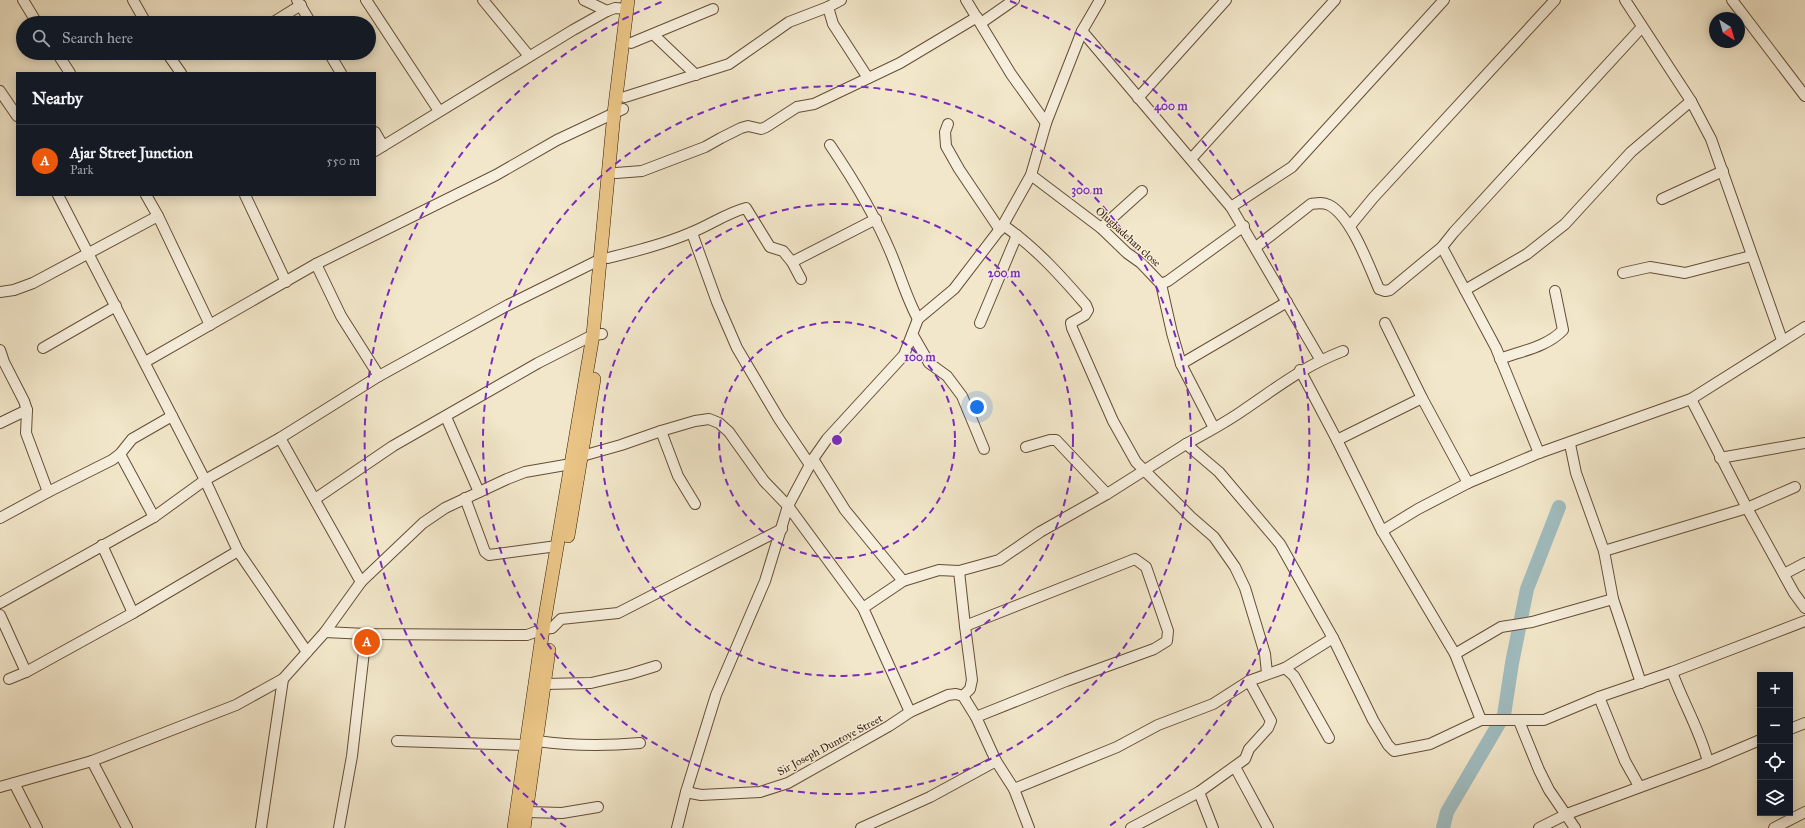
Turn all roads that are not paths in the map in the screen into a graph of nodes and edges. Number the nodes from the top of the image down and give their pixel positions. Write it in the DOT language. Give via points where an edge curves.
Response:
graph roads {
  1 [pos="23,0"];
  2 [pos="133,0"];
  3 [pos="366,0"];
  4 [pos="483,0"];
  5 [pos="584,0"];
  6 [pos="841,0"];
  7 [pos="966,0"];
  8 [pos="1014,0"];
  9 [pos="1100,0"];
  10 [pos="1226,0"];
  11 [pos="1335,0"];
  12 [pos="1444,0"];
  13 [pos="1555,0"];
  14 [pos="1625,0"];
  15 [pos="1732,0"];
  16 [pos="299,3"];
  17 [pos="631,3"];
  18 [pos="828,7"];
  19 [pos="713,9"];
  20 [pos="606,11"];
  21 [pos="33,16"];
  22 [pos="142,16"];
  23 [pos="281,16"];
  24 [pos="307,16"];
  25 [pos="979,20"];
  26 [pos="1642,27"];
  27 [pos="1082,31"];
  28 [pos="654,35"];
  29 [pos="631,43"];
  30 [pos="529,56"];
  31 [pos="61,60"];
  32 [pos="172,60"];
  33 [pos="333,60"];
  34 [pos="69,72"];
  35 [pos="180,72"];
  36 [pos="340,72"];
  37 [pos="696,75"];
  38 [pos="868,78"];
  39 [pos="0,91"];
  40 [pos="1805,96"];
  41 [pos="1138,98"];
  42 [pos="1691,101"];
  43 [pos="621,106"];
  44 [pos="440,112"];
  45 [pos="16,115"];
  46 [pos="1046,123"];
  47 [pos="948,124"];
  48 [pos="376,136"];
  49 [pos="830,145"];
  50 [pos="379,149"];
  51 [pos="1191,159"];
  52 [pos="1723,171"];
  53 [pos="616,173"];
  54 [pos="1031,175"];
  55 [pos="1142,191"];
  56 [pos="59,196"];
  57 [pos="147,196"];
  58 [pos="245,196"];
  59 [pos="1662,199"];
  60 [pos="1231,207"];
  61 [pos="158,216"];
  62 [pos="876,219"];
  63 [pos="1244,226"];
  64 [pos="1350,226"];
  65 [pos="1001,228"];
  66 [pos="1101,228"];
  67 [pos="692,233"];
  68 [pos="1017,235"];
  69 [pos="1256,247"];
  70 [pos="1442,247"];
  71 [pos="88,252"];
  72 [pos="1751,256"];
  73 [pos="604,259"];
  74 [pos="792,262"];
  75 [pos="316,264"];
  76 [pos="1623,273"];
  77 [pos="801,279"];
  78 [pos="286,282"];
  79 [pos="1161,284"];
  80 [pos="1465,290"];
  81 [pos="1555,291"];
  82 [pos="0,292"];
  83 [pos="1287,302"];
  84 [pos="116,306"];
  85 [pos="918,319"];
  86 [pos="980,323"];
  87 [pos="1385,323"];
  88 [pos="210,325"];
  89 [pos="1805,327"];
  90 [pos="597,335"];
  91 [pos="912,335"];
  92 [pos="1782,340"];
  93 [pos="43,348"];
  94 [pos="0,350"];
  95 [pos="1343,351"];
  96 [pos="1320,359"];
  97 [pos="1500,359"];
  98 [pos="145,362"];
  99 [pos="1181,364"];
  100 [pos="1300,370"];
  101 [pos="379,376"];
  102 [pos="1422,398"];
  103 [pos="1691,399"];
  104 [pos="26,410"];
  105 [pos="172,416"];
  106 [pos="446,417"];
  107 [pos="0,423"];
  108 [pos="1214,428"];
  109 [pos="661,430"];
  110 [pos="280,438"];
  111 [pos="1337,440"];
  112 [pos="1805,443"];
  113 [pos="1186,444"];
  114 [pos="1570,444"];
  115 [pos="1026,447"];
  116 [pos="984,449"];
  117 [pos="1539,453"];
  118 [pos="120,454"];
  119 [pos="582,456"];
  120 [pos="1720,458"];
  121 [pos="811,462"];
  122 [pos="571,464"];
  123 [pos="1144,471"];
  124 [pos="205,480"];
  125 [pos="1468,483"];
  126 [pos="1795,487"];
  127 [pos="48,492"];
  128 [pos="479,492"];
  129 [pos="1108,494"];
  130 [pos="465,498"];
  131 [pos="315,499"];
  132 [pos="695,504"];
  133 [pos="788,506"];
  134 [pos="1747,508"];
  135 [pos="154,517"];
  136 [pos="0,518"];
  137 [pos="782,529"];
  138 [pos="1382,531"];
  139 [pos="102,545"];
  140 [pos="557,546"];
  141 [pos="238,551"];
  142 [pos="1604,551"];
  143 [pos="1805,563"];
  144 [pos="959,571"];
  145 [pos="1784,574"];
  146 [pos="903,581"];
  147 [pos="361,582"];
  148 [pos="1613,599"];
  149 [pos="0,603"];
  150 [pos="863,608"];
  151 [pos="1805,608"];
  152 [pos="133,613"];
  153 [pos="0,615"];
  154 [pos="1805,621"];
  155 [pos="965,626"];
  156 [pos="547,629"];
  157 [pos="325,632"];
  158 [pos="366,634"];
  159 [pos="1333,638"];
  160 [pos="307,652"];
  161 [pos="1455,654"];
  162 [pos="656,666"];
  163 [pos="1285,668"];
  164 [pos="26,672"];
  165 [pos="1672,672"];
  166 [pos="1268,673"];
  167 [pos="8,679"];
  168 [pos="283,679"];
  169 [pos="1249,681"];
  170 [pos="1641,683"];
  171 [pos="544,684"];
  172 [pos="963,696"];
  173 [pos="1598,697"];
  174 [pos="910,712"];
  175 [pos="976,717"];
  176 [pos="1481,720"];
  177 [pos="1519,721"];
  178 [pos="1805,723"];
  179 [pos="1793,727"];
  180 [pos="1329,738"];
  181 [pos="397,741"];
  182 [pos="1757,741"];
  183 [pos="531,743"];
  184 [pos="640,743"];
  185 [pos="92,761"];
  186 [pos="996,761"];
  187 [pos="1708,762"];
  188 [pos="1235,767"];
  189 [pos="14,783"];
  190 [pos="1639,786"];
  191 [pos="0,787"];
  192 [pos="1014,789"];
  193 [pos="686,792"];
  194 [pos="1199,792"];
  195 [pos="598,807"];
  196 [pos="527,812"];
  197 [pos="1805,812"];
  198 [pos="1567,814"];
  199 [pos="37,828"];
  200 [pos="127,828"];
  201 [pos="261,828"];
  202 [pos="339,828"];
  203 [pos="514,828"];
  204 [pos="524,828"];
  205 [pos="677,828"];
  206 [pos="861,828"];
  207 [pos="1029,828"];
  208 [pos="1131,828"];
  209 [pos="1213,828"];
  210 [pos="1268,828"];
  211 [pos="1539,828"];
  212 [pos="1575,828"];
  213 [pos="1774,828"];
  1 -- 21 [label="street"];
  2 -- 22 [label="street"];
  3 -- 44 [label="street"];
  4 -- 30 [label="street"];
  5 -- 20 [label="street"];
  6 -- 18 [label="street"];
  7 -- 25 [label="street"];
  8 -- 25 [label="street"];
  9 -- 27 [label="street"];
  10 -- 41 [label="street"];
  11 -- 51 [label="street"];
  12 -- 60 [label="street" via="1292,167"];
  13 -- 64 [label="street" via="1378,192"];
  14 -- 26 [label="street"];
  15 -- 40 [label="street"];
  16 -- 23 [label="street"];
  16 -- 24 [label="street"];
  17 -- 20 [label="street"];
  17 -- 29 [label="main road"];
  17 -- 43 [label="main road"];
  18 -- 37 [label="street" via="789,22 729,64"];
  18 -- 38 [label="street" via="833,24 843,42"];
  19 -- 28 [label="street"];
  20 -- 30 [label="street"];
  25 -- 38 [label="street"];
  25 -- 46 [label="street" via="1011,74"];
  26 -- 42 [label="street"];
  26 -- 70 [label="street"];
  27 -- 41 [label="street"];
  27 -- 46 [label="street"];
  28 -- 29 [label="street"];
  28 -- 37 [label="street"];
  29 -- 43 [label="main road"];
  30 -- 44 [label="street"];
  31 -- 34 [label="street"];
  32 -- 35 [label="street"];
  33 -- 36 [label="street"];
  37 -- 43 [label="street"];
  38 -- 53 [label="street" via="814,104 797,106 761,129 748,126 741,128 705,147 642,171"];
  39 -- 45 [label="street"];
  41 -- 51 [label="street"];
  42 -- 52 [label="street" via="1711,139"];
  42 -- 80 [label="street" via="1630,152 1566,224 1527,254"];
  43 -- 53 [label="main road"];
  43 -- 73 [label="main road"];
  43 -- 75 [label="street" via="496,175"];
  44 -- 50 [label="street"];
  46 -- 54 [label="street"];
  47 -- 65 [label="street" via="945,132 946,146 959,169"];
  48 -- 50 [label="street"];
  49 -- 62 [label="street"];
  51 -- 60 [label="street"];
  52 -- 59 [label="street"];
  52 -- 72 [label="street"];
  53 -- 73 [label="main road"];
  54 -- 65 [label="street"];
  54 -- 66 [label="street, Olugbadehan close"];
  55 -- 66 [label="street"];
  56 -- 71 [label="street"];
  57 -- 61 [label="street"];
  58 -- 78 [label="street"];
  60 -- 63 [label="street"];
  61 -- 71 [label="street"];
  61 -- 88 [label="street"];
  62 -- 74 [label="street"];
  62 -- 85 [label="street" via="899,271 907,299"];
  63 -- 69 [label="street"];
  63 -- 79 [label="street"];
  64 -- 69 [label="street" via="1331,205 1322,202 1311,204"];
  64 -- 70 [label="street" via="1379,288 1385,291 1390,290"];
  65 -- 68 [label="street"];
  65 -- 85 [label="street" via="954,289"];
  66 -- 79 [label="street, Olugbadehan close"];
  67 -- 73 [label="street" via="656,246"];
  67 -- 74 [label="street" via="746,208 770,247 783,251"];
  67 -- 121 [label="street" via="737,348 779,419"];
  68 -- 86 [label="street"];
  68 -- 123 [label="street" via="1057,271 1086,305 1088,310 1085,315 1072,323 1072,328 1113,420 1136,462"];
  69 -- 83 [label="street"];
  70 -- 80 [label="street"];
  71 -- 82 [label="street" via="34,283"];
  71 -- 84 [label="street"];
  72 -- 76 [label="street" via="1685,273 1650,267"];
  72 -- 92 [label="street"];
  73 -- 90 [label="main road"];
  73 -- 101 [label="street" via="508,305"];
  74 -- 77 [label="street"];
  75 -- 78 [label="street"];
  75 -- 101 [label="street" via="341,316"];
  78 -- 88 [label="street"];
  79 -- 99 [label="street, Olugbadehan close"];
  80 -- 97 [label="street"];
  81 -- 97 [label="street" via="1563,330 1548,341"];
  83 -- 96 [label="street"];
  83 -- 99 [label="street"];
  84 -- 93 [label="street"];
  84 -- 98 [label="street"];
  85 -- 91 [label="street"];
  87 -- 102 [label="street"];
  88 -- 98 [label="street"];
  89 -- 92 [label="street"];
  90 -- 106 [label="street" via="538,363"];
  90 -- 119 [label="main road"];
  90 -- 122 [label="main road"];
  91 -- 116 [label="street" via="929,363 946,376 962,396"];
  91 -- 121 [label="street" via="904,355 827,440"];
  92 -- 103 [label="street"];
  94 -- 104 [label="street"];
  95 -- 96 [label="street"];
  96 -- 100 [label="street"];
  97 -- 117 [label="street"];
  98 -- 105 [label="street"];
  99 -- 108 [label="street, Olugbadehan close"];
  100 -- 108 [label="street"];
  100 -- 111 [label="street"];
  101 -- 110 [label="street"];
  102 -- 111 [label="street"];
  102 -- 125 [label="street"];
  103 -- 114 [label="street"];
  103 -- 120 [label="street"];
  104 -- 107 [label="street"];
  104 -- 127 [label="street" via="26,434"];
  105 -- 118 [label="street" via="132,439"];
  105 -- 124 [label="street"];
  106 -- 128 [label="street"];
  106 -- 131 [label="street" via="393,446"];
  108 -- 113 [label="street"];
  109 -- 119 [label="street"];
  109 -- 132 [label="street" via="678,476"];
  109 -- 133 [label="street" via="709,419 719,423 729,432 764,481"];
  110 -- 124 [label="street"];
  110 -- 131 [label="street"];
  111 -- 138 [label="street"];
  112 -- 120 [label="street"];
  113 -- 123 [label="street"];
  113 -- 159 [label="street" via="1219,472 1280,544"];
  114 -- 117 [label="street"];
  114 -- 142 [label="street" via="1576,473"];
  115 -- 129 [label="street" via="1056,440"];
  117 -- 125 [label="street"];
  118 -- 127 [label="street"];
  118 -- 135 [label="street"];
  119 -- 156 [label="main road"];
  120 -- 134 [label="street"];
  121 -- 133 [label="street"];
  121 -- 146 [label="street" via="845,510"];
  122 -- 128 [label="street" via="525,472"];
  122 -- 140 [label="main road"];
  123 -- 129 [label="street"];
  123 -- 166 [label="street" via="1214,537 1235,567 1245,588 1265,654"];
  124 -- 135 [label="street"];
  124 -- 141 [label="street"];
  125 -- 138 [label="street"];
  126 -- 134 [label="street"];
  127 -- 136 [label="street"];
  128 -- 130 [label="street"];
  129 -- 144 [label="street" via="1040,532 999,560"];
  130 -- 140 [label="street" via="485,552 489,555"];
  130 -- 147 [label="street" via="423,523"];
  131 -- 147 [label="street"];
  133 -- 137 [label="street"];
  133 -- 150 [label="street"];
  134 -- 142 [label="street"];
  134 -- 145 [label="street"];
  135 -- 139 [label="street"];
  137 -- 156 [label="street" via="618,614 561,619"];
  137 -- 193 [label="street" via="765,581 716,695"];
  138 -- 161 [label="street"];
  139 -- 149 [label="street"];
  139 -- 152 [label="street"];
  140 -- 156 [label="main road"];
  141 -- 152 [label="street"];
  141 -- 160 [label="street"];
  142 -- 148 [label="street"];
  143 -- 145 [label="street"];
  144 -- 146 [label="street" via="939,570"];
  144 -- 155 [label="street"];
  145 -- 151 [label="street"];
  146 -- 150 [label="street"];
  147 -- 157 [label="street"];
  148 -- 161 [label="street" via="1532,622 1500,627"];
  148 -- 170 [label="street"];
  150 -- 174 [label="street"];
  152 -- 164 [label="street"];
  153 -- 164 [label="street"];
  154 -- 165 [label="street"];
  155 -- 172 [label="street" via="972,680 970,689"];
  155 -- 175 [label="street" via="1135,559 1146,567 1168,631 1167,641 1154,649"];
  156 -- 158 [label="street" via="527,635"];
  156 -- 171 [label="main road"];
  156 -- 183 [label="main road"];
  157 -- 158 [label="street"];
  157 -- 160 [label="street"];
  158 -- 202 [label="street" via="352,756"];
  159 -- 163 [label="street"];
  159 -- 176 [label="street" via="1373,720 1394,751 1430,744"];
  160 -- 168 [label="street"];
  161 -- 176 [label="street"];
  162 -- 171 [label="street" via="591,683"];
  163 -- 166 [label="street"];
  163 -- 180 [label="street" via="1294,676"];
  164 -- 167 [label="street"];
  165 -- 170 [label="street"];
  165 -- 187 [label="street" via="1703,742"];
  166 -- 169 [label="street"];
  168 -- 185 [label="street" via="236,705"];
  168 -- 201 [label="street"];
  169 -- 188 [label="street" via="1271,721 1249,749 1245,760"];
  169 -- 192 [label="street" via="1213,704 1158,725 1117,747"];
  170 -- 173 [label="street"];
  171 -- 183 [label="main road"];
  172 -- 174 [label="street, Sir Joseph Duntoye Street" via="948,695"];
  172 -- 175 [label="street"];
  173 -- 177 [label="street" via="1544,720"];
  173 -- 190 [label="street"];
  174 -- 193 [label="street, Sir Joseph Duntoye Street" via="788,783 760,792 701,795"];
  175 -- 186 [label="street"];
  176 -- 177 [label="street"];
  177 -- 198 [label="street" via="1549,790"];
  178 -- 179 [label="street"];
  181 -- 183 [label="street"];
  182 -- 187 [label="street"];
  183 -- 184 [label="street" via="611,746"];
  183 -- 196 [label="main road"];
  183 -- 203 [label="main road"];
  185 -- 189 [label="street"];
  185 -- 200 [label="street"];
  186 -- 192 [label="street"];
  186 -- 206 [label="street" via="930,797"];
  187 -- 190 [label="street"];
  188 -- 194 [label="street"];
  188 -- 210 [label="street"];
  189 -- 191 [label="street"];
  189 -- 199 [label="street"];
  190 -- 198 [label="street" via="1617,797"];
  192 -- 207 [label="street"];
  193 -- 205 [label="street"];
  194 -- 208 [label="street"];
  194 -- 209 [label="street"];
  195 -- 196 [label="street" via="562,813"];
  196 -- 204 [label="main road"];
  197 -- 213 [label="street"];
  198 -- 211 [label="street"];
  198 -- 212 [label="street"];
}
